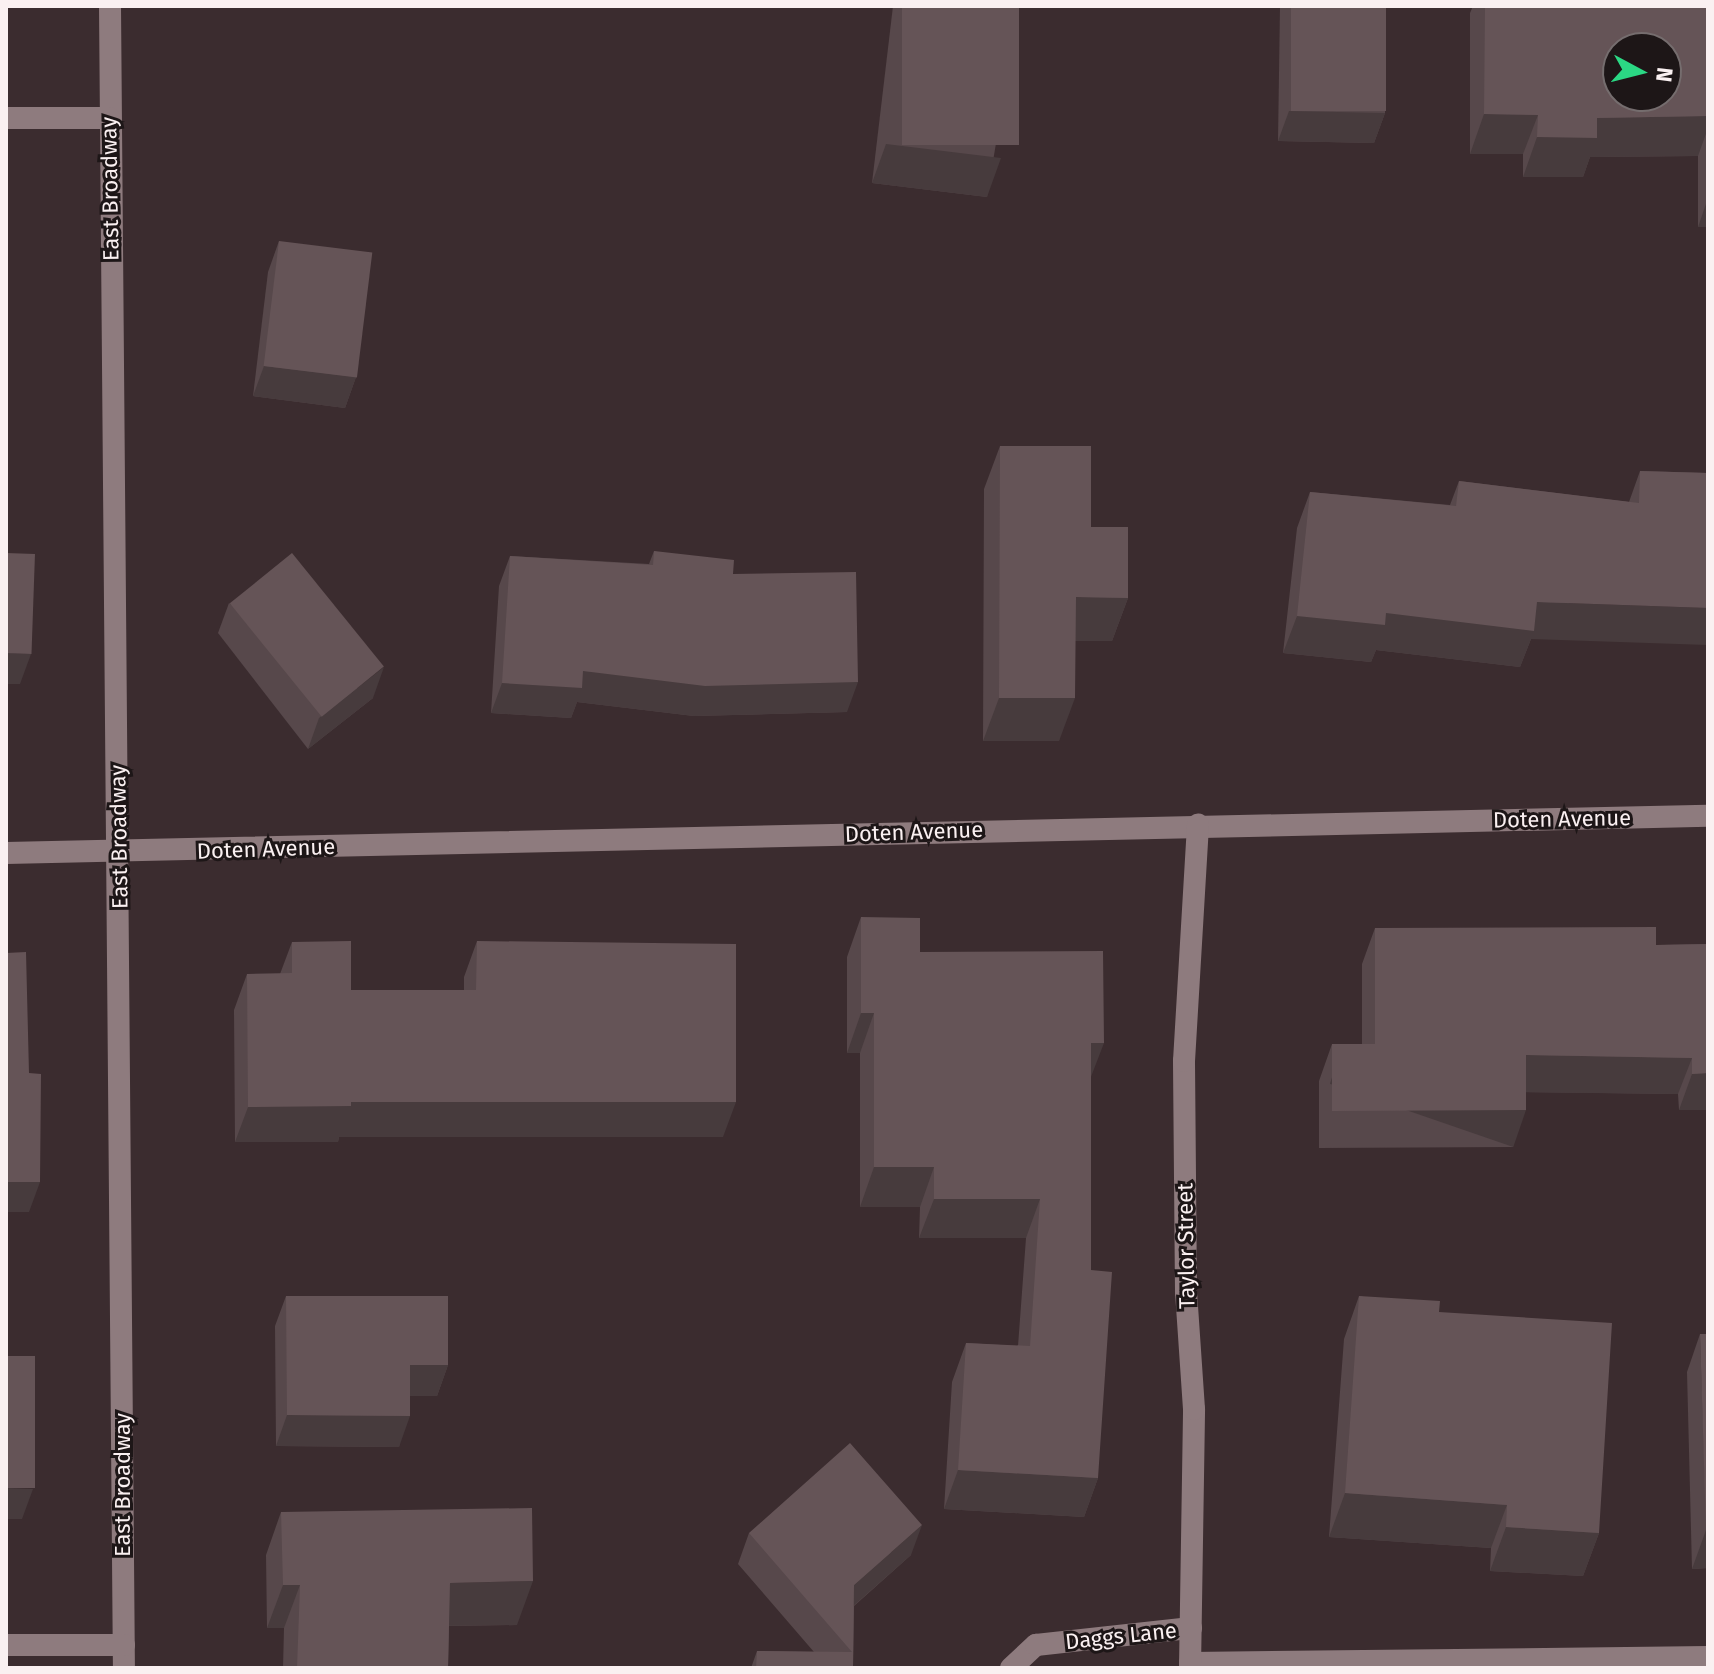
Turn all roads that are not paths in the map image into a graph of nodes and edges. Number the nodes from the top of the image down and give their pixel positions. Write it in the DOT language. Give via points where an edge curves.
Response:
graph roads {
  1 [pos="110,6"];
  2 [pos="6,118"];
  3 [pos="109,118"];
  4 [pos="1708,816"];
  5 [pos="1198,824"];
  6 [pos="6,853"];
  7 [pos="119,853"];
  8 [pos="1191,1628"];
  9 [pos="6,1645"];
  10 [pos="124,1657"];
  11 [pos="1708,1657"];
  12 [pos="1190,1665"];
  13 [pos="1011,1668"];
  1 -- 3 [label="street, East Broadway"];
  2 -- 3 [label="street"];
  3 -- 7 [label="street, East Broadway"];
  4 -- 5 [label="street, Doten Avenue"];
  5 -- 7 [label="street, Doten Avenue"];
  5 -- 8 [label="street, Taylor Street" via="1184,1061 1186,1292 1194,1409"];
  6 -- 7 [label="street, Doten Avenue"];
  7 -- 10 [label="street, East Broadway"];
  8 -- 12 [label="street, Taylor Street"];
  8 -- 13 [label="street, Daggs Lane" via="1036,1645"];
  9 -- 10 [label="street"];
  11 -- 12 [label="street"];
}
